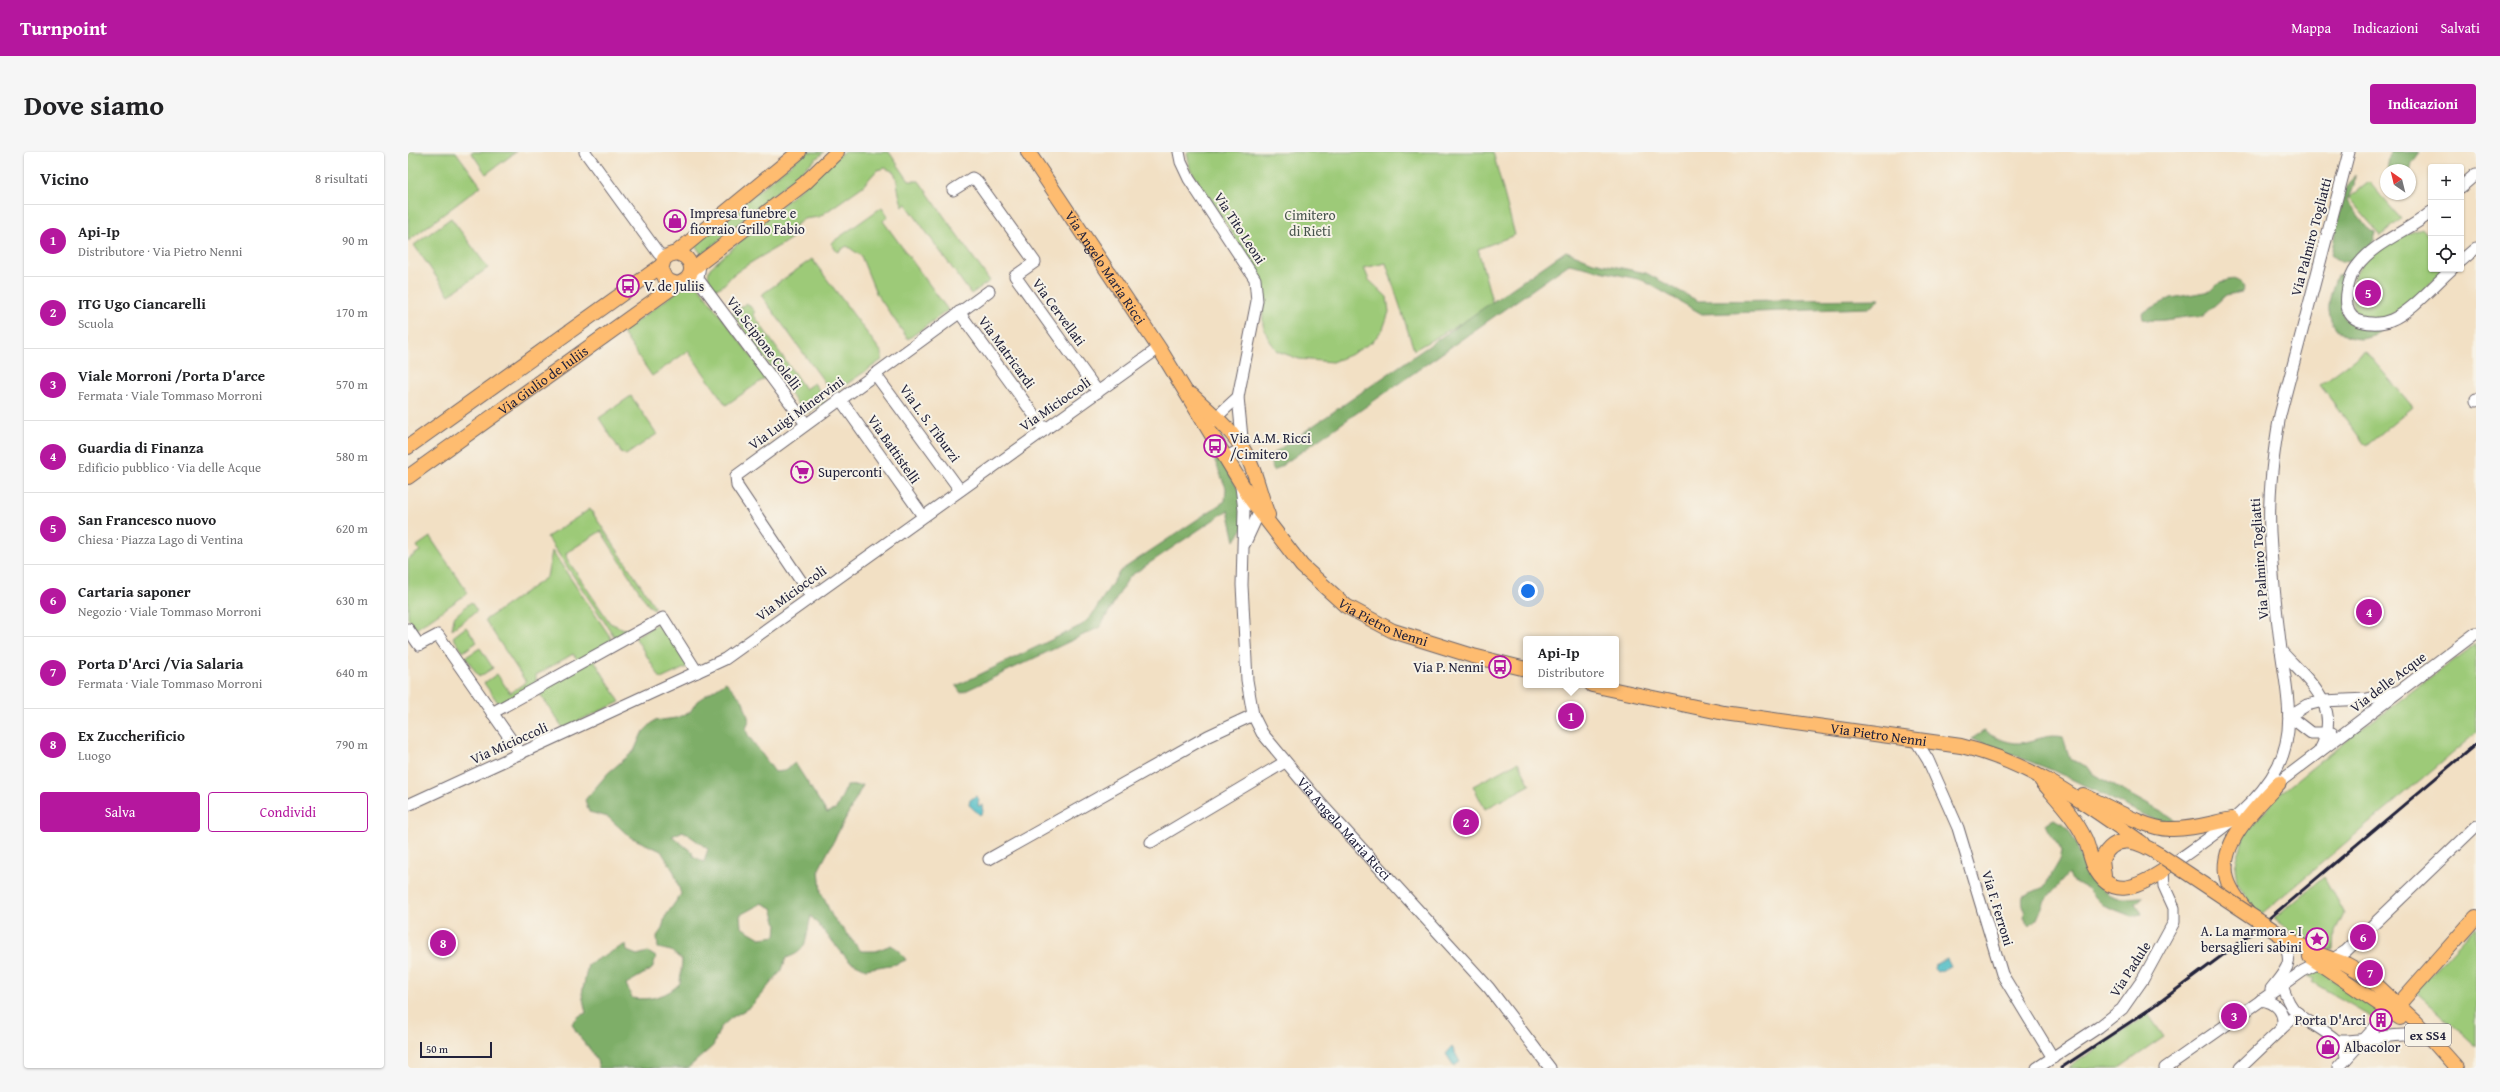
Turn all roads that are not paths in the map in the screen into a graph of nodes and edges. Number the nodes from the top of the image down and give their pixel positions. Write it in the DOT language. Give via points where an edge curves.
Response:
graph roads {
  1 [pos="585,152"];
  2 [pos="799,152"];
  3 [pos="837,152"];
  4 [pos="1028,152"];
  5 [pos="1179,152"];
  6 [pos="2349,152"];
  7 [pos="2476,174"];
  8 [pos="2464,184"];
  9 [pos="953,190"];
  10 [pos="2428,217"];
  11 [pos="2476,248"];
  12 [pos="2464,256"];
  13 [pos="668,259"];
  14 [pos="2449,272"];
  15 [pos="690,275"];
  16 [pos="989,291"];
  17 [pos="959,312"];
  18 [pos="1159,348"];
  19 [pos="875,374"];
  20 [pos="1182,384"];
  21 [pos="1098,392"];
  22 [pos="1238,397"];
  23 [pos="840,399"];
  24 [pos="1216,417"];
  25 [pos="806,424"];
  26 [pos="1206,428"];
  27 [pos="1045,430"];
  28 [pos="408,447"];
  29 [pos="1243,448"];
  30 [pos="1225,458"];
  31 [pos="1252,465"];
  32 [pos="408,477"];
  33 [pos="1238,479"];
  34 [pos="960,490"];
  35 [pos="1262,508"];
  36 [pos="923,516"];
  37 [pos="1273,526"];
  38 [pos="1250,534"];
  39 [pos="1244,546"];
  40 [pos="811,596"];
  41 [pos="408,629"];
  42 [pos="2476,633"];
  43 [pos="2281,650"];
  44 [pos="1523,668"];
  45 [pos="697,672"];
  46 [pos="1606,688"];
  47 [pos="2404,689"];
  48 [pos="2323,701"];
  49 [pos="492,713"];
  50 [pos="1253,715"];
  51 [pos="2289,716"];
  52 [pos="2352,728"];
  53 [pos="2327,734"];
  54 [pos="1915,739"];
  55 [pos="1944,743"];
  56 [pos="522,754"];
  57 [pos="2318,754"];
  58 [pos="1928,760"];
  59 [pos="1285,762"];
  60 [pos="2035,773"];
  61 [pos="2279,783"];
  62 [pos="2064,788"];
  63 [pos="2252,803"];
  64 [pos="408,805"];
  65 [pos="2232,819"];
  66 [pos="2476,826"];
  67 [pos="1151,842"];
  68 [pos="2142,843"];
  69 [pos="989,859"];
  70 [pos="2163,871"];
  71 [pos="2105,880"];
  72 [pos="2247,912"];
  73 [pos="2476,917"];
  74 [pos="2282,936"];
  75 [pos="2354,942"];
  76 [pos="2303,952"];
  77 [pos="2339,964"];
  78 [pos="2305,970"];
  79 [pos="2376,984"];
  80 [pos="2282,985"];
  81 [pos="2413,987"];
  82 [pos="2263,998"];
  83 [pos="2298,1014"];
  84 [pos="2391,1015"];
  85 [pos="2282,1028"];
  86 [pos="2417,1035"];
  87 [pos="2338,1041"];
  88 [pos="2362,1041"];
  89 [pos="2053,1058"];
  90 [pos="2346,1059"];
  91 [pos="1550,1068"];
  92 [pos="2037,1068"];
  93 [pos="2165,1068"];
  94 [pos="2240,1068"];
  95 [pos="2338,1068"];
  96 [pos="2456,1068"];
  1 -- 13 [label="street" via="659,254"];
  2 -- 13 [label="main road, Via Giulio de Iuliis"];
  3 -- 15 [label="main road, Via Giulio de Iuliis" via="805,183"];
  4 -- 18 [label="main road, Via Angelo Maria Ricci"];
  5 -- 22 [label="street, Via Tito Leoni" via="1189,179 1256,279 1257,301"];
  6 -- 43 [label="street, Via Palmiro Togliatti" via="2280,415 2274,451 2270,532"];
  7 -- 8 [label="street"];
  9 -- 21 [label="street, Via Cervellati" via="972,178 978,181 1035,262 1015,276"];
  10 -- 14 [label="street" via="2380,244 2357,266 2349,283 2346,302 2349,313 2356,319 2366,322 2391,320 2404,312"];
  11 -- 12 [label="street"];
  13 -- 15 [label="main road" via="686,257"];
  13 -- 15 [label="main road" via="664,277 669,282"];
  13 -- 28 [label="main road, Via Giulio de Iuliis"];
  15 -- 25 [label="street, Via Scipione Colelli"];
  15 -- 32 [label="main road, Via Giulio de Iuliis"];
  16 -- 17 [label="street, Via Luigi Minervini"];
  17 -- 19 [label="street, Via Luigi Minervini"];
  17 -- 27 [label="street, Via Matricardi"];
  18 -- 20 [label="main road, Via Angelo Maria Ricci"];
  18 -- 21 [label="street, Via Micioccoli"];
  19 -- 23 [label="street, Via Luigi Minervini"];
  19 -- 34 [label="street, Via L. S. Tiburzi"];
  20 -- 24 [label="main road, Via Angelo Maria Ricci"];
  20 -- 26 [label="main road, Via Angelo Maria Ricci"];
  21 -- 27 [label="street, Via Micioccoli"];
  22 -- 24 [label="street"];
  22 -- 29 [label="street, Via Tito Leoni"];
  23 -- 25 [label="street, Via Luigi Minervini"];
  23 -- 36 [label="street, Via Battistelli"];
  24 -- 26 [label="street"];
  24 -- 29 [label="main road, Via Angelo Maria Ricci"];
  25 -- 40 [label="street, Via Luigi Minervini" via="740,472 736,481"];
  26 -- 30 [label="main road, Via Angelo Maria Ricci"];
  27 -- 34 [label="street, Via Micioccoli"];
  29 -- 30 [label="street"];
  29 -- 31 [label="main road, Via Angelo Maria Ricci"];
  30 -- 33 [label="main road, Via Angelo Maria Ricci"];
  31 -- 33 [label="street"];
  31 -- 35 [label="main road, Via Angelo Maria Ricci"];
  33 -- 35 [label="main road, Via Angelo Maria Ricci"];
  33 -- 39 [label="street, Via Angelo Maria Ricci"];
  34 -- 36 [label="street, Via Micioccoli"];
  35 -- 37 [label="main road, Via Angelo Maria Ricci"];
  35 -- 38 [label="street, Via Angelo Maria Ricci"];
  36 -- 40 [label="street, Via Micioccoli"];
  37 -- 38 [label="street"];
  37 -- 44 [label="main road, Via Pietro Nenni" via="1302,566 1333,596 1360,616 1393,631 1438,646"];
  38 -- 39 [label="street, Via Angelo Maria Ricci"];
  39 -- 50 [label="street, Via Angelo Maria Ricci" via="1242,585 1247,680"];
  40 -- 45 [label="street, Via Micioccoli" via="733,654"];
  41 -- 49 [label="street" via="419,645 438,635"];
  42 -- 47 [label="street, Via delle Acque"];
  43 -- 48 [label="street" via="2316,689"];
  43 -- 51 [label="street, Via Palmiro Togliatti"];
  45 -- 49 [label="street" via="663,618"];
  45 -- 56 [label="street, Via Micioccoli"];
  46 -- 54 [label="main road, Via Pietro Nenni" via="1724,713"];
  47 -- 48 [label="street" via="2367,699"];
  47 -- 52 [label="street, Via delle Acque"];
  48 -- 51 [label="street" via="2307,705"];
  48 -- 53 [label="street" via="2329,724"];
  49 -- 56 [label="street"];
  50 -- 59 [label="street, Via Angelo Maria Ricci" via="1262,733"];
  50 -- 69 [label="street" via="1208,736"];
  51 -- 53 [label="street" via="2310,733"];
  51 -- 63 [label="street, Via Palmiro Togliatti" via="2284,753 2270,781"];
  52 -- 53 [label="street"];
  52 -- 57 [label="street, Via delle Acque"];
  53 -- 57 [label="street"];
  54 -- 55 [label="main road, Via Pietro Nenni"];
  54 -- 58 [label="street, Via F. Ferroni"];
  55 -- 58 [label="street" via="1936,748"];
  55 -- 60 [label="main road, Via Pietro Nenni" via="1986,752"];
  56 -- 64 [label="street, Via Micioccoli"];
  57 -- 61 [label="street, Via delle Acque"];
  58 -- 89 [label="street, Via F. Ferroni" via="1958,828 2002,974"];
  59 -- 67 [label="street"];
  59 -- 91 [label="street, Via Angelo Maria Ricci" via="1489,988"];
  60 -- 62 [label="main road, Via Pietro Nenni"];
  60 -- 71 [label="main road" via="2075,821 2086,840 2093,864"];
  61 -- 63 [label="street, Via delle Acque"];
  61 -- 72 [label="main road" via="2239,832 2226,860 2226,874 2230,886"];
  62 -- 65 [label="main road" via="2156,828 2180,829"];
  62 -- 68 [label="main road, Via Pietro Nenni"];
  63 -- 65 [label="street, Via Palmiro Togliatti"];
  65 -- 70 [label="street, Via Palmiro Togliatti"];
  66 -- 75 [label="street"];
  68 -- 71 [label="main road" via="2129,841 2105,851 2101,865"];
  68 -- 72 [label="main road, Via Pietro Nenni, bridge"];
  70 -- 71 [label="main road" via="2132,888 2117,888"];
  70 -- 89 [label="street, Via Padule" via="2164,886 2175,915 2164,943 2122,1009"];
  72 -- 74 [label="main road, bridge"];
  73 -- 81 [label="main road"];
  74 -- 76 [label="main road"];
  74 -- 77 [label="main road"];
  74 -- 82 [label="street" via="2290,961"];
  75 -- 77 [label="street" via="2340,956"];
  75 -- 77 [label="street" via="2351,959"];
  76 -- 77 [label="main road"];
  76 -- 78 [label="street"];
  77 -- 78 [label="street"];
  77 -- 79 [label="main road"];
  77 -- 84 [label="main road"];
  78 -- 80 [label="street"];
  79 -- 81 [label="main road" via="2396,990"];
  79 -- 84 [label="main road"];
  80 -- 82 [label="street"];
  80 -- 83 [label="street" via="2286,997"];
  81 -- 84 [label="main road"];
  82 -- 85 [label="street" via="2277,1007 2284,1020"];
  82 -- 93 [label="street"];
  83 -- 85 [label="street"];
  83 -- 87 [label="street"];
  84 -- 86 [label="main road, ex SS4"];
  84 -- 88 [label="street"];
  84 -- 96 [label="main road, ex SS4"];
  85 -- 94 [label="street"];
  86 -- 88 [label="street" via="2393,1034"];
  86 -- 96 [label="main road, ex SS4"];
  87 -- 88 [label="street"];
  87 -- 90 [label="street"];
  88 -- 90 [label="street"];
  89 -- 92 [label="street, Via Padule"];
  90 -- 95 [label="street"];
}
